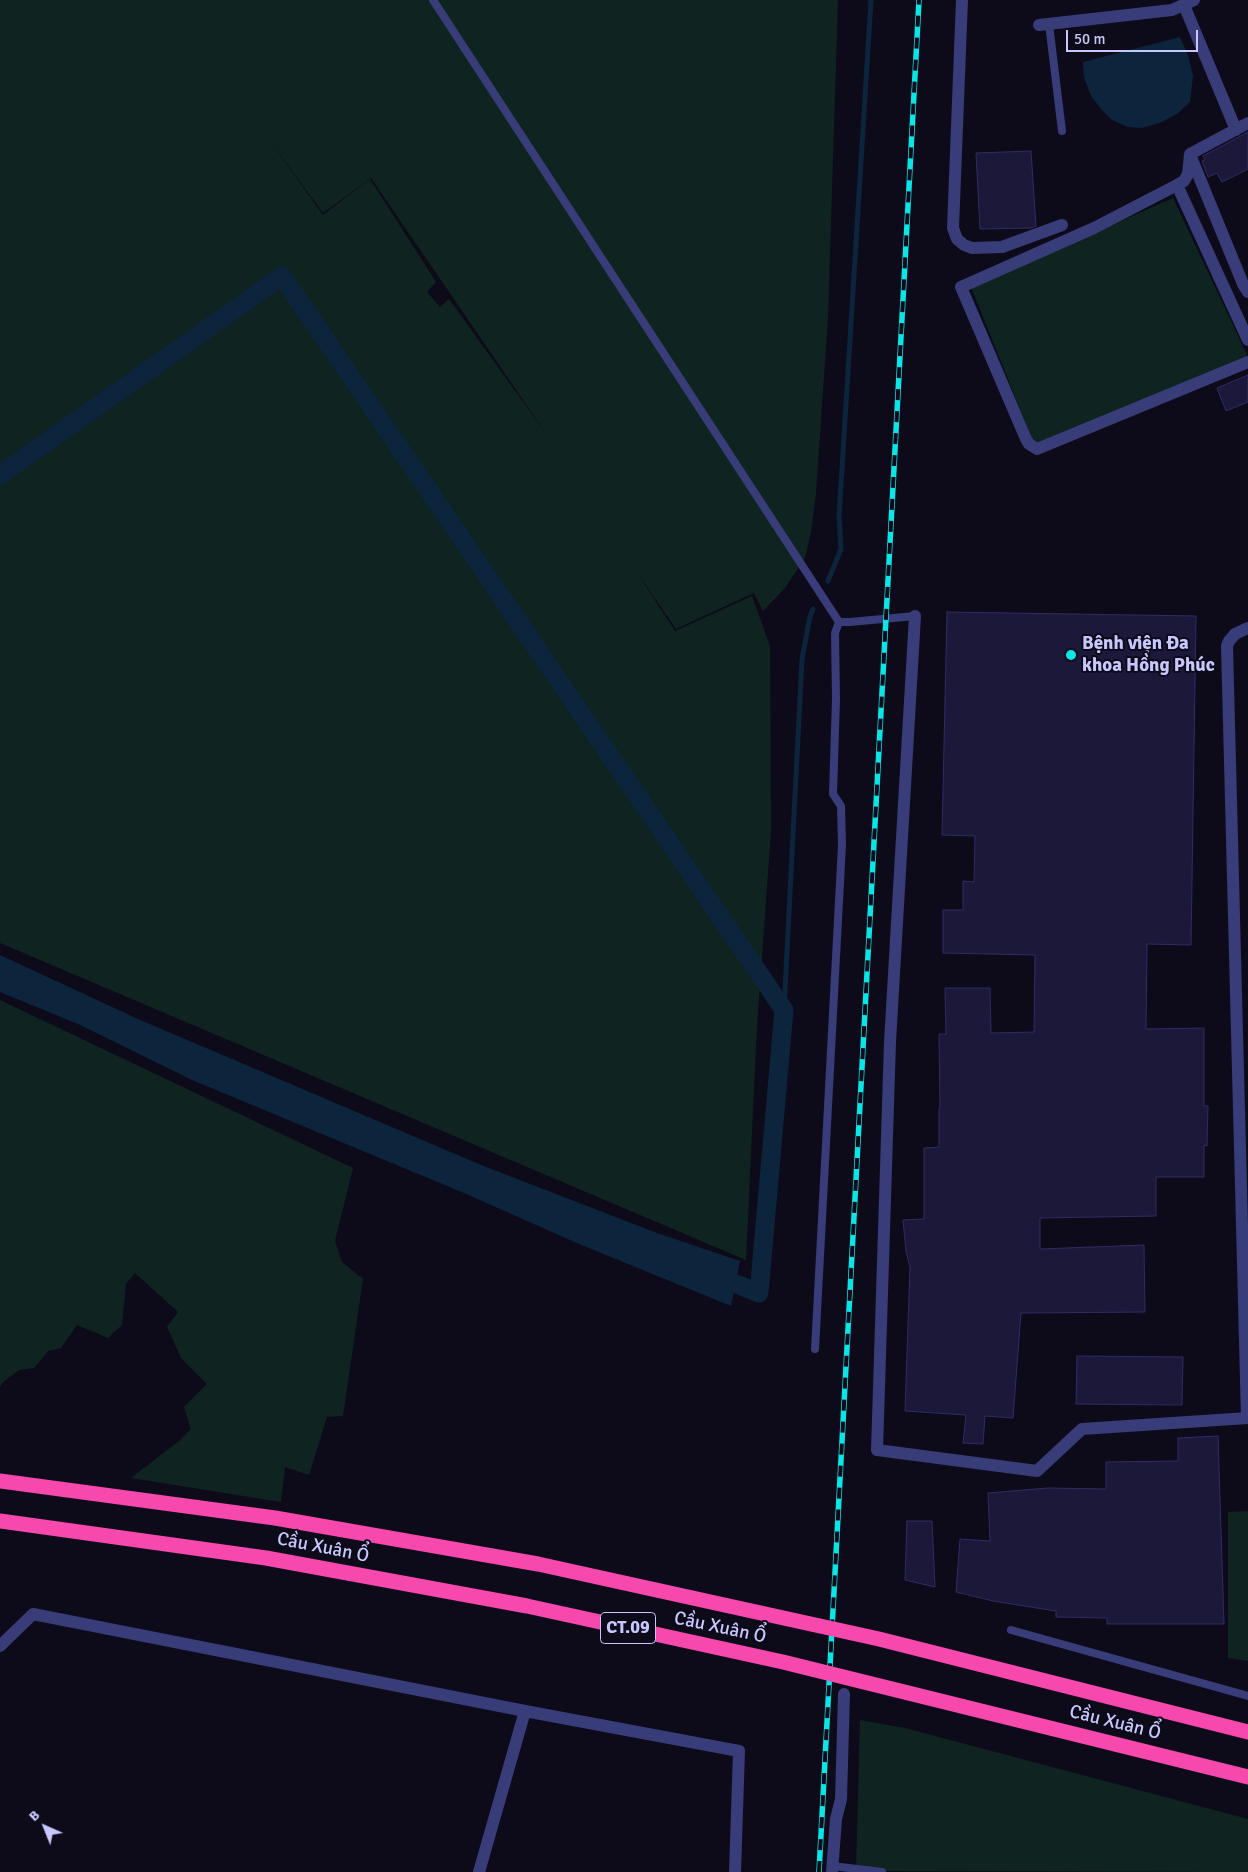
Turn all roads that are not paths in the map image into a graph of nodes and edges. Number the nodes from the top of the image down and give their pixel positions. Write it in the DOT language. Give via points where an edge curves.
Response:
graph roads {
  1 [pos="432,0"];
  2 [pos="962,0"];
  3 [pos="1189,2"];
  4 [pos="1044,25"];
  5 [pos="1248,124"];
  6 [pos="1236,130"];
  7 [pos="1062,131"];
  8 [pos="1190,154"];
  9 [pos="1177,185"];
  10 [pos="1062,225"];
  11 [pos="1248,292"];
  12 [pos="1248,340"];
  13 [pos="1248,362"];
  14 [pos="915,616"];
  15 [pos="839,622"];
  16 [pos="1248,628"];
  17 [pos="815,1349"];
  18 [pos="1247,1418"];
  19 [pos="0,1480"];
  20 [pos="0,1521"];
  21 [pos="1011,1630"];
  22 [pos="0,1646"];
  23 [pos="844,1694"];
  24 [pos="1248,1696"];
  25 [pos="525,1711"];
  26 [pos="1248,1732"];
  27 [pos="1248,1777"];
  28 [pos="832,1869"];
  29 [pos="479,1872"];
  30 [pos="735,1872"];
  31 [pos="882,1872"];
  1 -- 15 [label="lane"];
  2 -- 10 [label="street" via="953,228 957,239 972,248 1002,247"];
  3 -- 4 [label="street" via="1172,10"];
  3 -- 6 [label="street"];
  4 -- 7 [label="lane"];
  5 -- 6 [label="street"];
  6 -- 8 [label="street"];
  8 -- 9 [label="street" via="1188,174"];
  8 -- 11 [label="street"];
  9 -- 12 [label="street"];
  9 -- 13 [label="street" via="1094,228 961,287 1026,439 1037,450"];
  14 -- 15 [label="lane"];
  14 -- 18 [label="street" via="890,1042 877,1450 1037,1471 1082,1429"];
  15 -- 17 [label="lane" via="835,633 833,794 841,806 842,845"];
  16 -- 18 [label="street" via="1235,634 1227,646"];
  19 -- 26 [label="highway, Cầu Xuân Ổ / CT.09, bridge" via="275,1518 538,1564 879,1639"];
  20 -- 27 [label="highway, Cầu Xuân Ổ / CT.09, bridge" via="266,1558 526,1606 783,1662"];
  21 -- 24 [label="lane"];
  22 -- 25 [label="street" via="33,1614"];
  23 -- 28 [label="street" via="840,1799"];
  25 -- 29 [label="street"];
  25 -- 30 [label="street" via="739,1750"];
  28 -- 31 [label="lane"];
}
